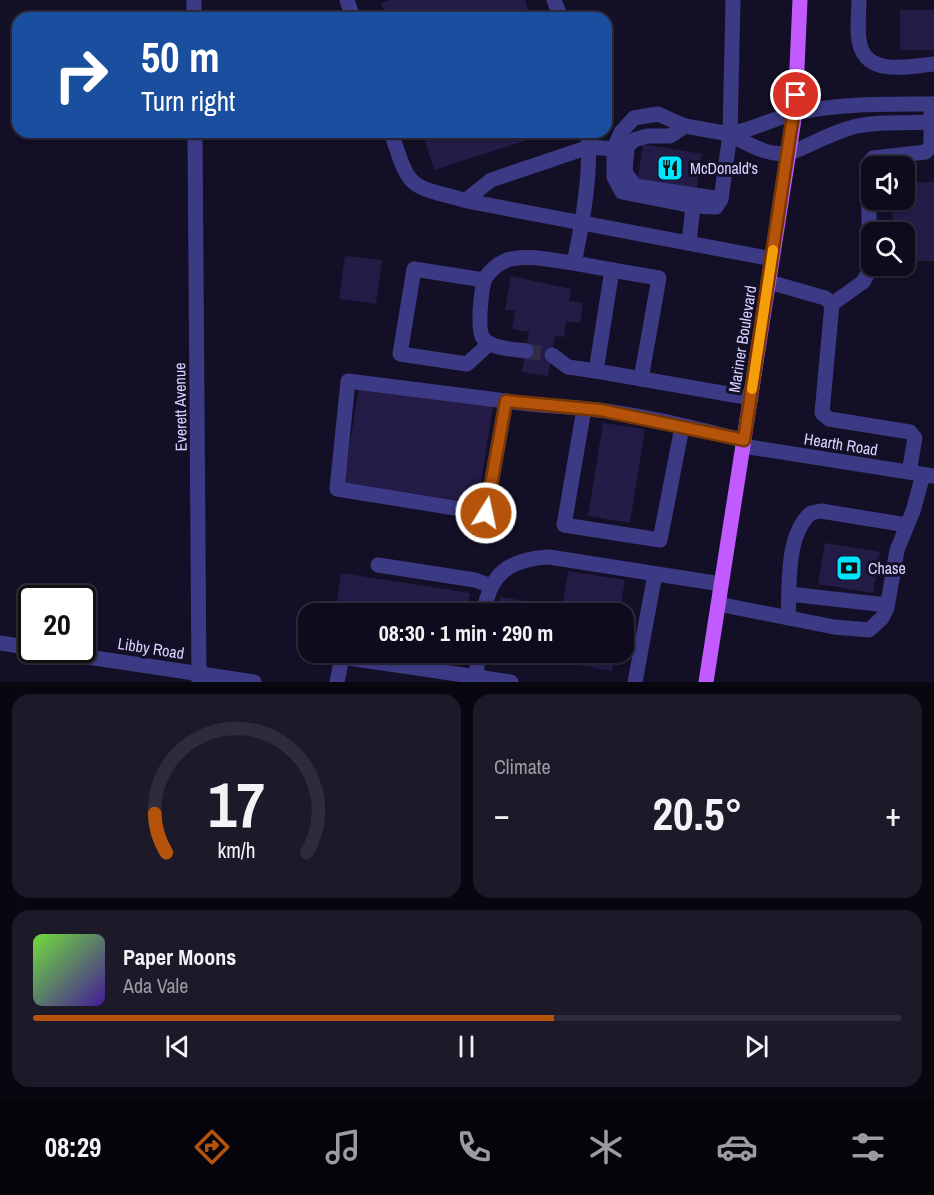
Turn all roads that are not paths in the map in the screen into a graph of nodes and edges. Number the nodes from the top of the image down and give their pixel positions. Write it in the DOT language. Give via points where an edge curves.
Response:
graph roads {
  1 [pos="733,0"];
  2 [pos="800,0"];
  3 [pos="859,0"];
  4 [pos="934,64"];
  5 [pos="932,105"];
  6 [pos="795,113"];
  7 [pos="932,122"];
  8 [pos="685,126"];
  9 [pos="730,134"];
  10 [pos="195,138"];
  11 [pos="393,138"];
  12 [pos="589,140"];
  13 [pos="614,149"];
  14 [pos="789,154"];
  15 [pos="721,199"];
  16 [pos="466,200"];
  17 [pos="693,206"];
  18 [pos="582,222"];
  19 [pos="689,243"];
  20 [pos="772,258"];
  21 [pos="574,263"];
  22 [pos="612,270"];
  23 [pos="484,280"];
  24 [pos="769,282"];
  25 [pos="832,304"];
  26 [pos="489,344"];
  27 [pos="526,351"];
  28 [pos="552,355"];
  29 [pos="596,371"];
  30 [pos="641,379"];
  31 [pos="750,398"];
  32 [pos="506,401"];
  33 [pos="584,409"];
  34 [pos="682,427"];
  35 [pos="744,443"];
  36 [pos="922,474"];
  37 [pos="907,525"];
  38 [pos="378,565"];
  39 [pos="655,574"];
  40 [pos="721,584"];
  41 [pos="491,586"];
  42 [pos="789,594"];
  43 [pos="487,603"];
  44 [pos="718,604"];
  45 [pos="887,605"];
  46 [pos="788,618"];
  47 [pos="0,643"];
  48 [pos="18,646"];
  49 [pos="96,660"];
  50 [pos="478,663"];
  51 [pos="199,678"];
  52 [pos="476,679"];
  53 [pos="254,682"];
  54 [pos="337,682"];
  55 [pos="511,682"];
  56 [pos="635,682"];
  57 [pos="706,682"];
  1 -- 9 [label="street"];
  2 -- 6 [label="main road, Mariner Boulevard"];
  3 -- 4 [label="street" via="860,46 867,59 883,67"];
  5 -- 6 [label="street" via="879,103"];
  5 -- 7 [label="street"];
  6 -- 9 [label="street"];
  6 -- 14 [label="main road, Mariner Boulevard"];
  7 -- 14 [label="street" via="852,127"];
  7 -- 25 [label="street" via="931,145 926,152 873,158 868,164 870,270 863,282"];
  8 -- 9 [label="street"];
  8 -- 13 [label="street" via="658,114 634,118 621,132"];
  8 -- 15 [label="street" via="670,136 634,140 627,147 625,172 635,186"];
  9 -- 14 [label="street" via="769,154"];
  9 -- 15 [label="street"];
  10 -- 51 [label="street, Everett Avenue"];
  11 -- 16 [label="street" via="405,174 419,188"];
  12 -- 13 [label="street"];
  12 -- 16 [label="street" via="491,180"];
  12 -- 18 [label="street"];
  13 -- 17 [label="street" via="614,177 622,192"];
  14 -- 20 [label="main road, Mariner Boulevard"];
  15 -- 17 [label="street" via="716,207"];
  16 -- 18 [label="street"];
  17 -- 19 [label="street"];
  18 -- 19 [label="street"];
  18 -- 21 [label="street"];
  19 -- 20 [label="street"];
  20 -- 24 [label="main road, Mariner Boulevard"];
  21 -- 22 [label="street"];
  21 -- 23 [label="street" via="535,258 506,260"];
  22 -- 29 [label="street"];
  22 -- 30 [label="street" via="659,278"];
  23 -- 26 [label="street" via="478,330"];
  23 -- 26 [label="street" via="414,269 400,354 467,364"];
  24 -- 25 [label="street" via="825,298"];
  24 -- 31 [label="main road, Mariner Boulevard"];
  25 -- 36 [label="street" via="822,413 829,419 910,432 915,438"];
  26 -- 27 [label="street"];
  28 -- 29 [label="street" via="568,367"];
  29 -- 30 [label="street"];
  30 -- 31 [label="street"];
  31 -- 35 [label="main road, Mariner Boulevard"];
  32 -- 32 [label="street, Hearth Road" via="348,381 337,489 486,513"];
  32 -- 33 [label="street, Hearth Road"];
  33 -- 34 [label="street, Hearth Road"];
  33 -- 34 [label="street" via="564,525 660,540"];
  34 -- 35 [label="street, Hearth Road"];
  35 -- 36 [label="street, Hearth Road"];
  35 -- 40 [label="main road, Mariner Boulevard"];
  36 -- 37 [label="street"];
  37 -- 42 [label="street" via="821,511 811,513 798,530"];
  37 -- 45 [label="street" via="897,550"];
  38 -- 41 [label="street"];
  39 -- 40 [label="street"];
  39 -- 41 [label="street" via="549,557 529,558 512,563"];
  39 -- 56 [label="street"];
  40 -- 44 [label="main road, Mariner Boulevard"];
  41 -- 43 [label="street"];
  42 -- 45 [label="street"];
  42 -- 46 [label="street"];
  44 -- 46 [label="street"];
  44 -- 57 [label="main road, Mariner Boulevard"];
  45 -- 46 [label="street" via="882,618 869,630"];
  47 -- 48 [label="street"];
  49 -- 51 [label="street, Libby Road"];
  50 -- 52 [label="street"];
  51 -- 53 [label="street, Libby Road"];
  52 -- 54 [label="street" via="342,657"];
  52 -- 55 [label="street"];
}
